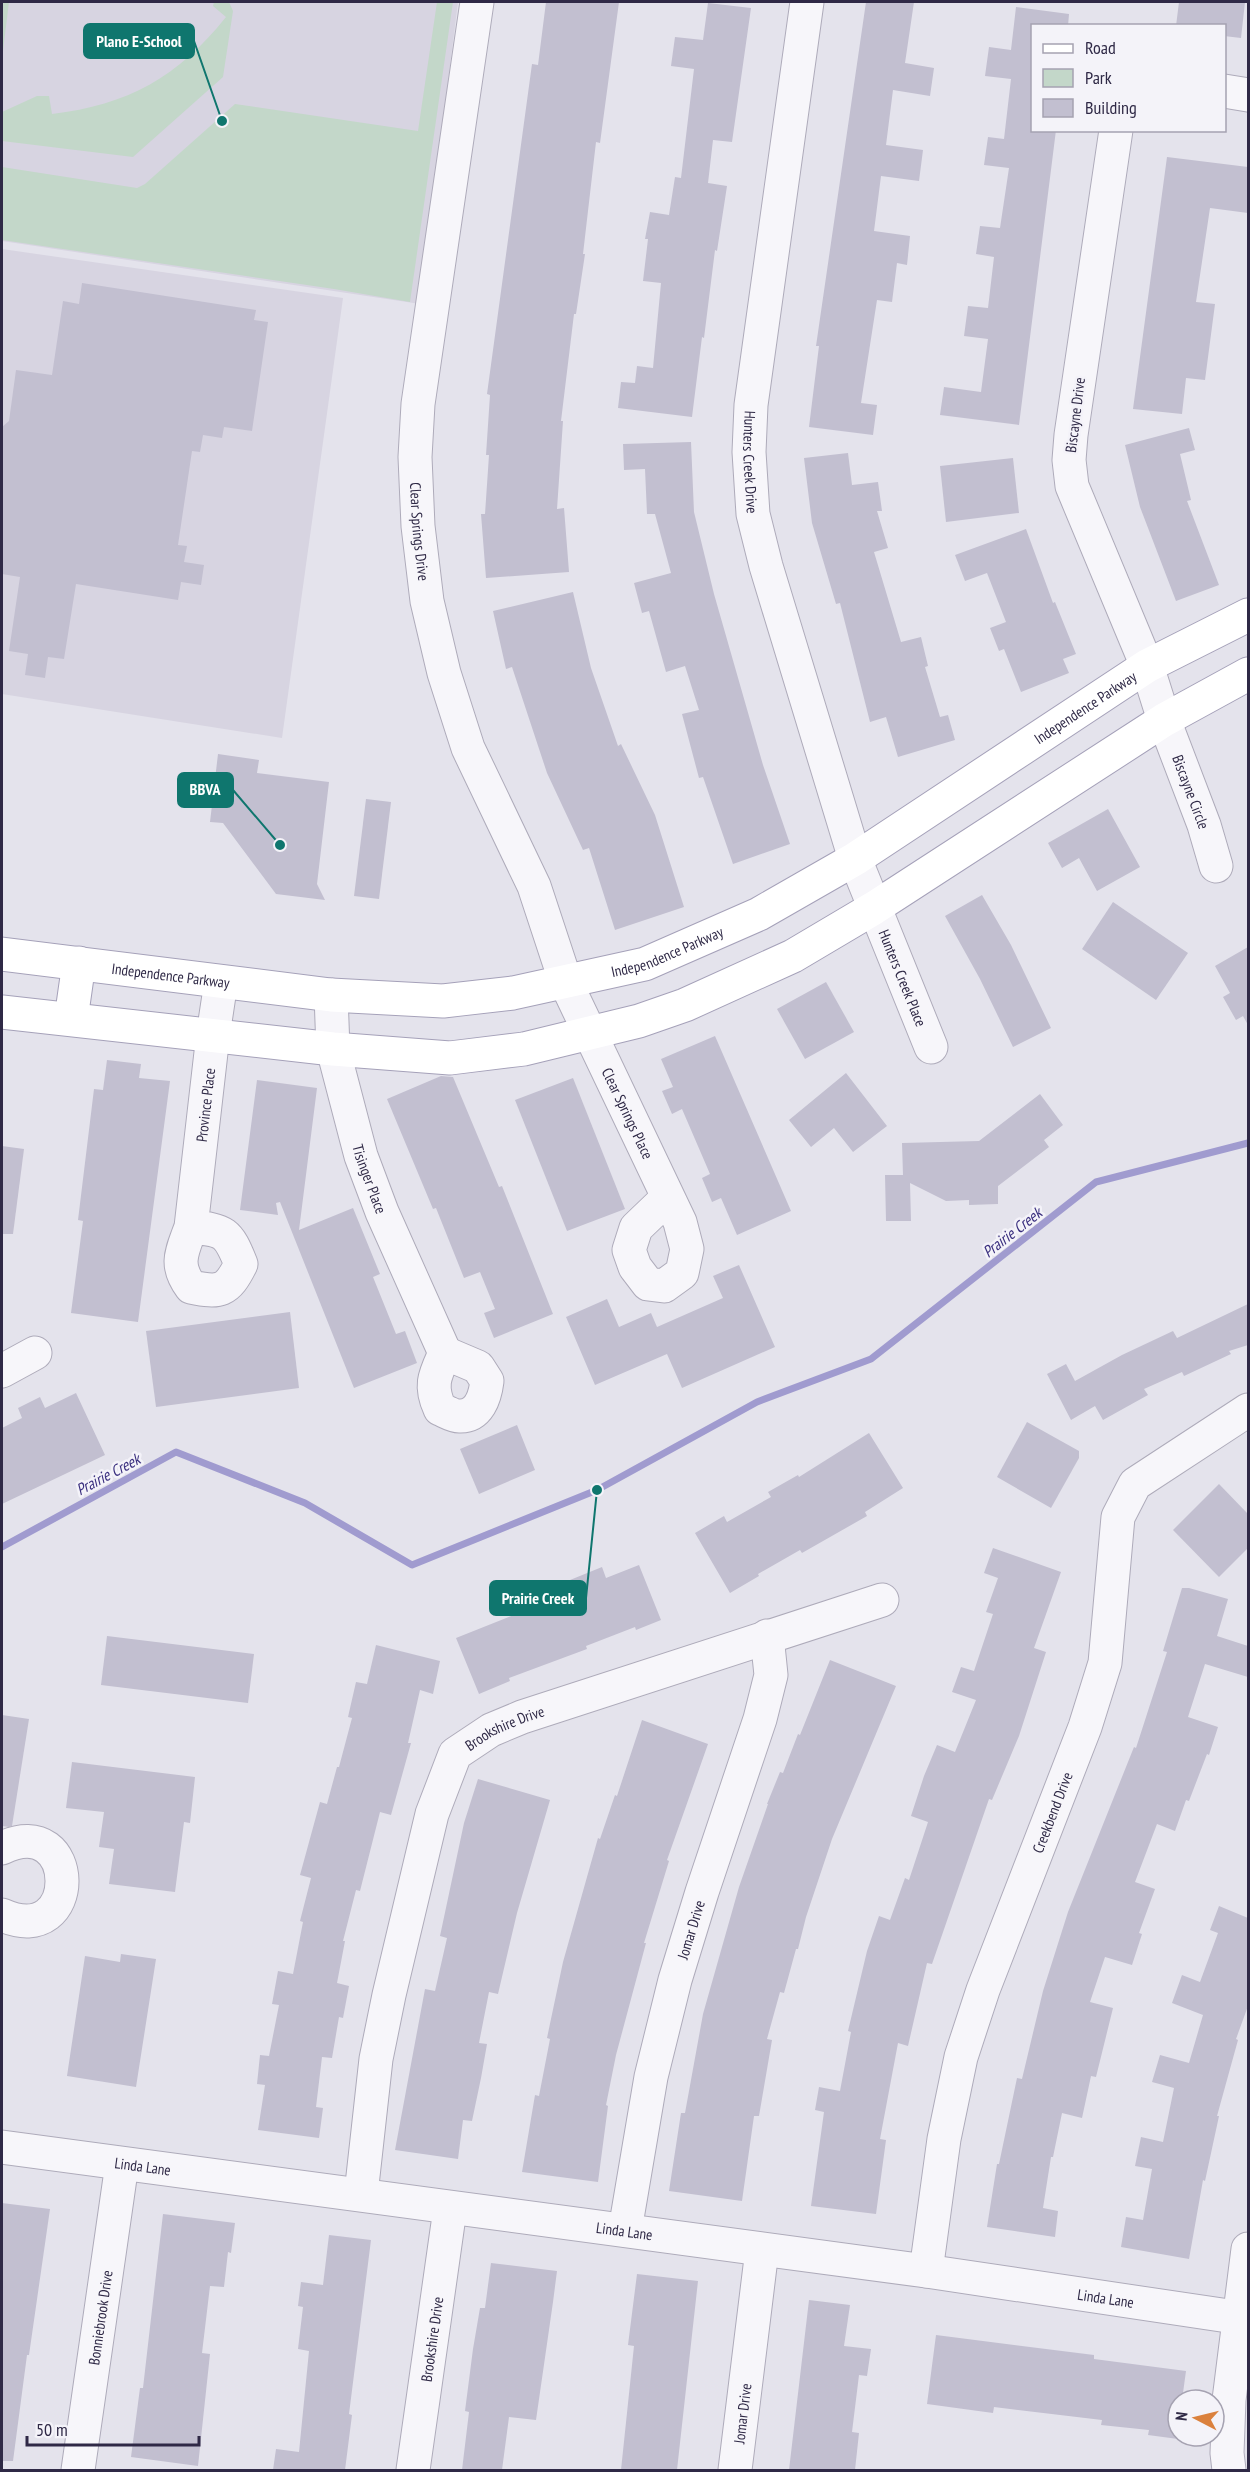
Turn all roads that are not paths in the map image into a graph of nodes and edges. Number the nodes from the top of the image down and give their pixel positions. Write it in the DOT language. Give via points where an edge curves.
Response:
graph roads {
  1 [pos="477,2"];
  2 [pos="807,2"];
  3 [pos="1226,91"];
  4 [pos="1248,95"];
  5 [pos="1116,132"];
  6 [pos="1248,615"];
  7 [pos="1147,666"];
  8 [pos="1248,674"];
  9 [pos="1164,720"];
  10 [pos="855,859"];
  11 [pos="1216,866"];
  12 [pos="874,908"];
  13 [pos="2,954"];
  14 [pos="80,963"];
  15 [pos="221,982"];
  16 [pos="566,983"];
  17 [pos="331,995"];
  18 [pos="2,1012"];
  19 [pos="72,1019"];
  20 [pos="590,1033"];
  21 [pos="213,1035"];
  22 [pos="931,1047"];
  23 [pos="333,1049"];
  24 [pos="667,1195"];
  25 [pos="191,1227"];
  26 [pos="35,1353"];
  27 [pos="445,1353"];
  28 [pos="2,1371"];
  29 [pos="1248,1410"];
  30 [pos="882,1600"];
  31 [pos="767,1636"];
  32 [pos="2,1848"];
  33 [pos="2,1915"];
  34 [pos="2,2146"];
  35 [pos="122,2164"];
  36 [pos="362,2194"];
  37 [pos="450,2209"];
  38 [pos="625,2230"];
  39 [pos="1248,2249"];
  40 [pos="762,2250"];
  41 [pos="926,2271"];
  42 [pos="1244,2318"];
  43 [pos="78,2470"];
  44 [pos="413,2470"];
  45 [pos="735,2470"];
  46 [pos="1229,2470"];
  1 -- 16 [label="street, Clear Springs Drive" via="418,404 418,526 427,601 468,748 534,886"];
  2 -- 10 [label="street, Hunters Creek Drive" via="751,405 749,452 753,514 766,566"];
  3 -- 4 [label="street"];
  5 -- 7 [label="street, Biscayne Drive" via="1069,460 1072,486"];
  6 -- 7 [label="main road, Independence Parkway"];
  7 -- 9 [label="street, Biscayne Drive"];
  7 -- 10 [label="main road, Independence Parkway"];
  8 -- 9 [label="main road"];
  9 -- 11 [label="street, Biscayne Circle"];
  9 -- 12 [label="main road"];
  10 -- 12 [label="street, Hunters Creek Drive"];
  10 -- 16 [label="main road, Independence Parkway" via="759,914 645,964"];
  12 -- 20 [label="main road" via="793,956 685,1005"];
  12 -- 22 [label="street, Hunters Creek Place"];
  13 -- 14 [label="main road, Independence Parkway"];
  14 -- 15 [label="main road, Independence Parkway"];
  14 -- 19 [label="main road"];
  15 -- 17 [label="main road, Independence Parkway"];
  15 -- 21 [label="street, Province Place"];
  16 -- 17 [label="main road, Independence Parkway" via="443,1001"];
  16 -- 20 [label="street, Clear Springs Drive"];
  17 -- 23 [label="street, Tisinger Place"];
  18 -- 19 [label="main road"];
  19 -- 21 [label="main road"];
  20 -- 23 [label="main road" via="524,1049 450,1058"];
  20 -- 24 [label="street, Clear Springs Place"];
  21 -- 23 [label="main road"];
  21 -- 25 [label="street, Province Place"];
  23 -- 27 [label="street, Tisinger Place" via="361,1156"];
  26 -- 28 [label="street"];
  29 -- 41 [label="street, Creekbend Drive" via="1135,1484 1118,1517 1105,1663 1085,1727 982,1990 961,2057 944,2139"];
  30 -- 31 [label="street, Brookshire Drive"];
  31 -- 36 [label="street, Brookshire Drive" via="522,1717 491,1730 455,1755 432,1814 389,1995 376,2059"];
  31 -- 38 [label="street, Jomar Drive" via="771,1676 675,1980 651,2076"];
  32 -- 33 [label="street" via="25,1841 49,1850 60,1866 63,1886 51,1910 40,1917 27,1921"];
  34 -- 35 [label="street, Linda Lane"];
  35 -- 36 [label="street, Linda Lane"];
  35 -- 43 [label="street, Bonniebrook Drive"];
  36 -- 37 [label="street, Linda Lane"];
  37 -- 38 [label="street, Linda Lane"];
  37 -- 44 [label="street, Brookshire Drive"];
  38 -- 40 [label="street, Linda Lane"];
  39 -- 42 [label="street"];
  40 -- 41 [label="street, Linda Lane"];
  40 -- 45 [label="street, Jomar Drive"];
  41 -- 42 [label="street, Linda Lane"];
  42 -- 46 [label="street" via="1229,2400"];
}
